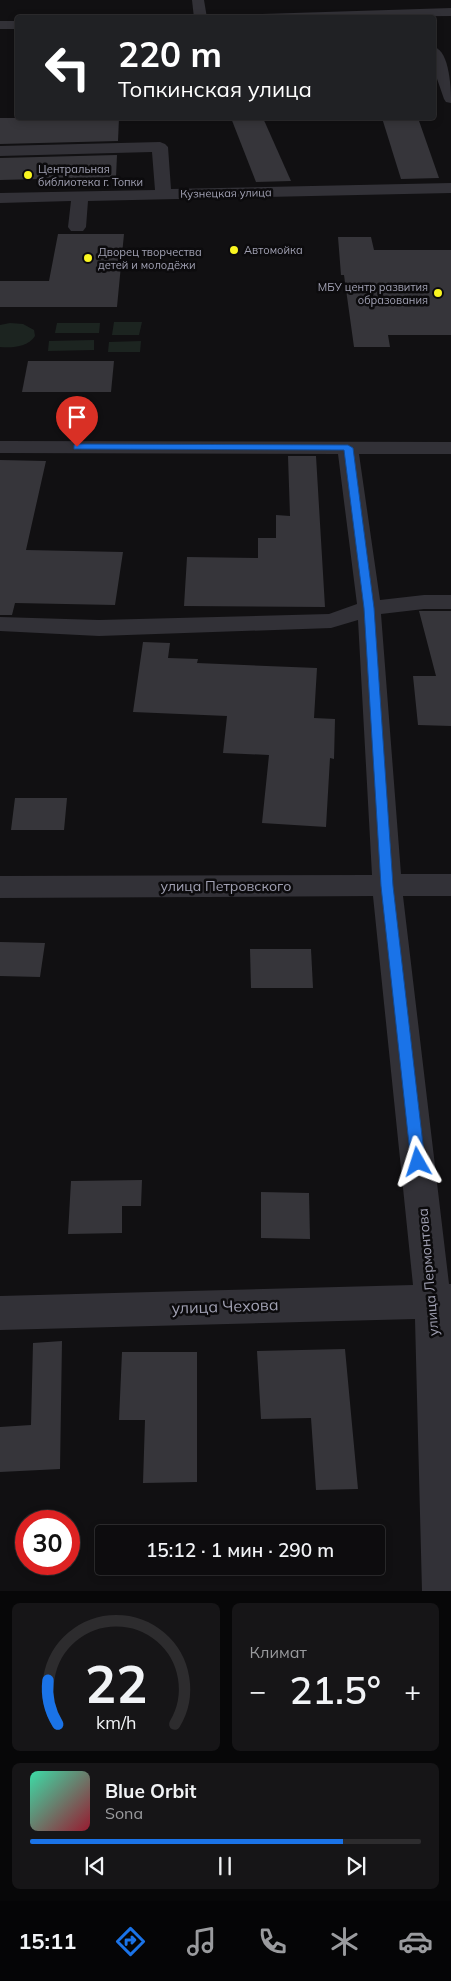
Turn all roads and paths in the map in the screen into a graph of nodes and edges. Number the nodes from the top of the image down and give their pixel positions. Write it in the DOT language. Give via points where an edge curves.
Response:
graph roads {
  1 [pos="198,0"];
  2 [pos="451,12"];
  3 [pos="200,15"];
  4 [pos="421,15"];
  5 [pos="0,25"];
  6 [pos="15,25"];
  7 [pos="436,60"];
  8 [pos="444,94"];
  9 [pos="0,151"];
  10 [pos="451,188"];
  11 [pos="163,194"];
  12 [pos="80,196"];
  13 [pos="0,198"];
  14 [pos="77,227"];
  15 [pos="0,447"];
  16 [pos="348,448"];
  17 [pos="451,448"];
  18 [pos="451,602"];
  19 [pos="369,608"];
  20 [pos="0,624"];
  21 [pos="451,885"];
  22 [pos="387,886"];
  23 [pos="0,887"];
  24 [pos="442,1301"];
  25 [pos="0,1313"];
  26 [pos="443,1591"];
  1 -- 3 [label="street"];
  2 -- 4 [label="street"];
  5 -- 6 [label="street"];
  7 -- 8 [label="street"];
  9 -- 11 [label="street" via="160,146"];
  10 -- 11 [label="street, Кузнецкая улица"];
  11 -- 12 [label="street, Кузнецкая улица"];
  12 -- 13 [label="street, Кузнецкая улица"];
  12 -- 14 [label="street"];
  15 -- 16 [label="street"];
  16 -- 17 [label="street"];
  16 -- 19 [label="street, улица Лермонтова"];
  18 -- 19 [label="street"];
  19 -- 20 [label="street" via="331,621 99,628"];
  19 -- 22 [label="street, улица Лермонтова"];
  21 -- 22 [label="street, улица Петровского"];
  22 -- 23 [label="street, улица Петровского"];
  22 -- 24 [label="street, улица Лермонтова"];
  24 -- 25 [label="street, улица Чехова"];
  24 -- 26 [label="street, улица Лермонтова"];
}
